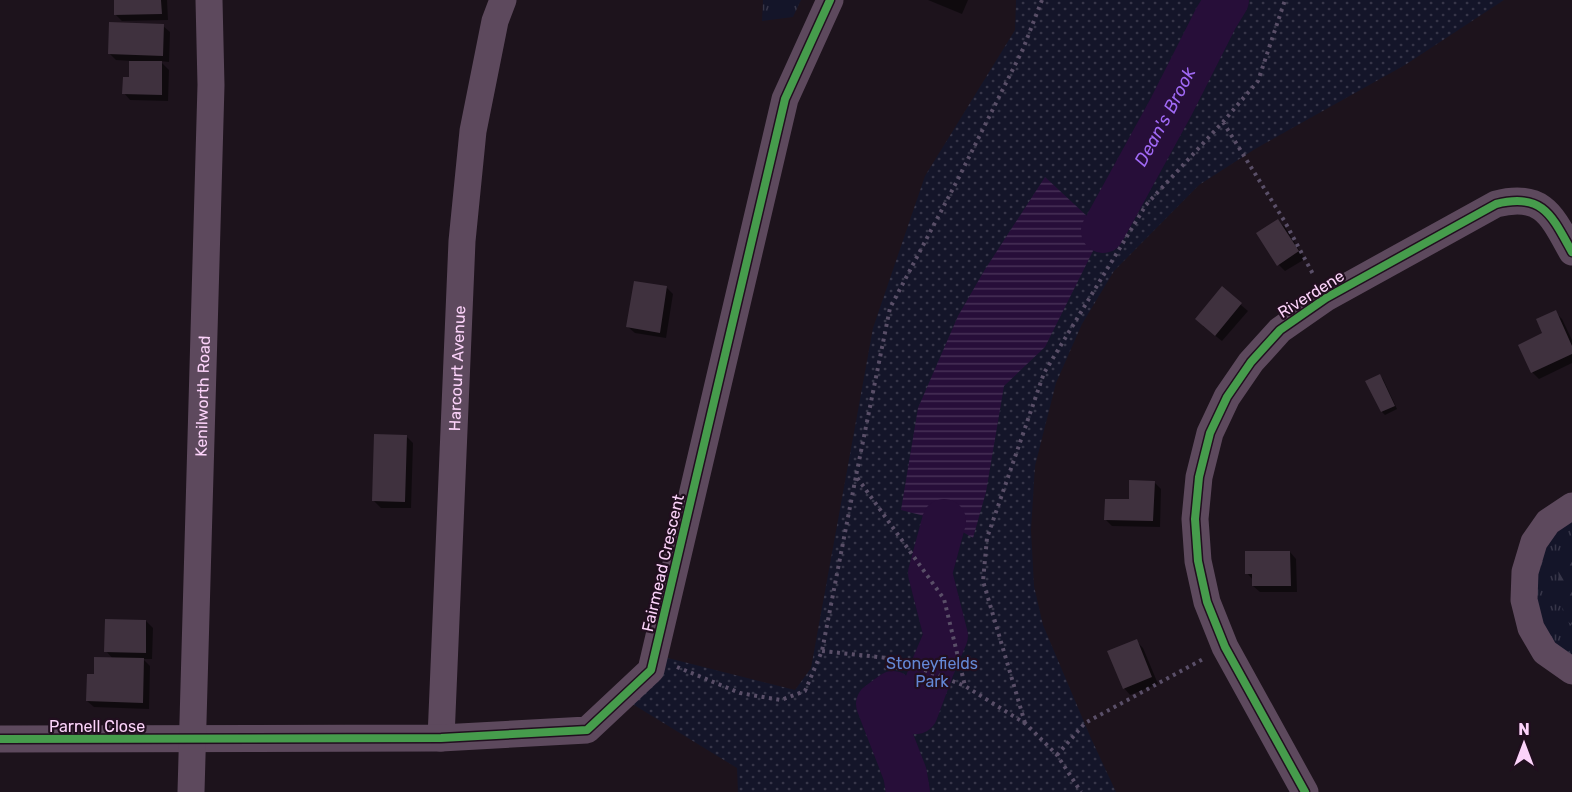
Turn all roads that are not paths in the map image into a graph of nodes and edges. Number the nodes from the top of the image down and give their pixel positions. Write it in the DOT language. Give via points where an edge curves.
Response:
graph roads {
  1 [pos="209,0"];
  2 [pos="503,0"];
  3 [pos="830,0"];
  4 [pos="1572,252"];
  5 [pos="1572,506"];
  6 [pos="1572,671"];
  7 [pos="441,738"];
  8 [pos="0,739"];
  9 [pos="193,739"];
  10 [pos="191,792"];
  11 [pos="1305,792"];
  1 -- 9 [label="street, Kenilworth Road" via="211,85"];
  2 -- 7 [label="street, Harcourt Avenue" via="495,21 473,131 462,241"];
  3 -- 7 [label="street, Fairmead Crescent" via="785,99 651,670 587,730"];
  4 -- 11 [label="street, Riverdene" via="1544,209 1527,201 1496,204 1326,298 1280,330 1227,397 1210,433 1199,477 1195,519 1198,561 1207,602 1225,647"];
  5 -- 6 [label="street" via="1548,522 1534,542 1525,572 1524,600 1531,628 1545,652"];
  7 -- 9 [label="street, Fairmead Crescent"];
  8 -- 9 [label="street, Parnell Close"];
  9 -- 10 [label="street, Kenilworth Road"];
}
